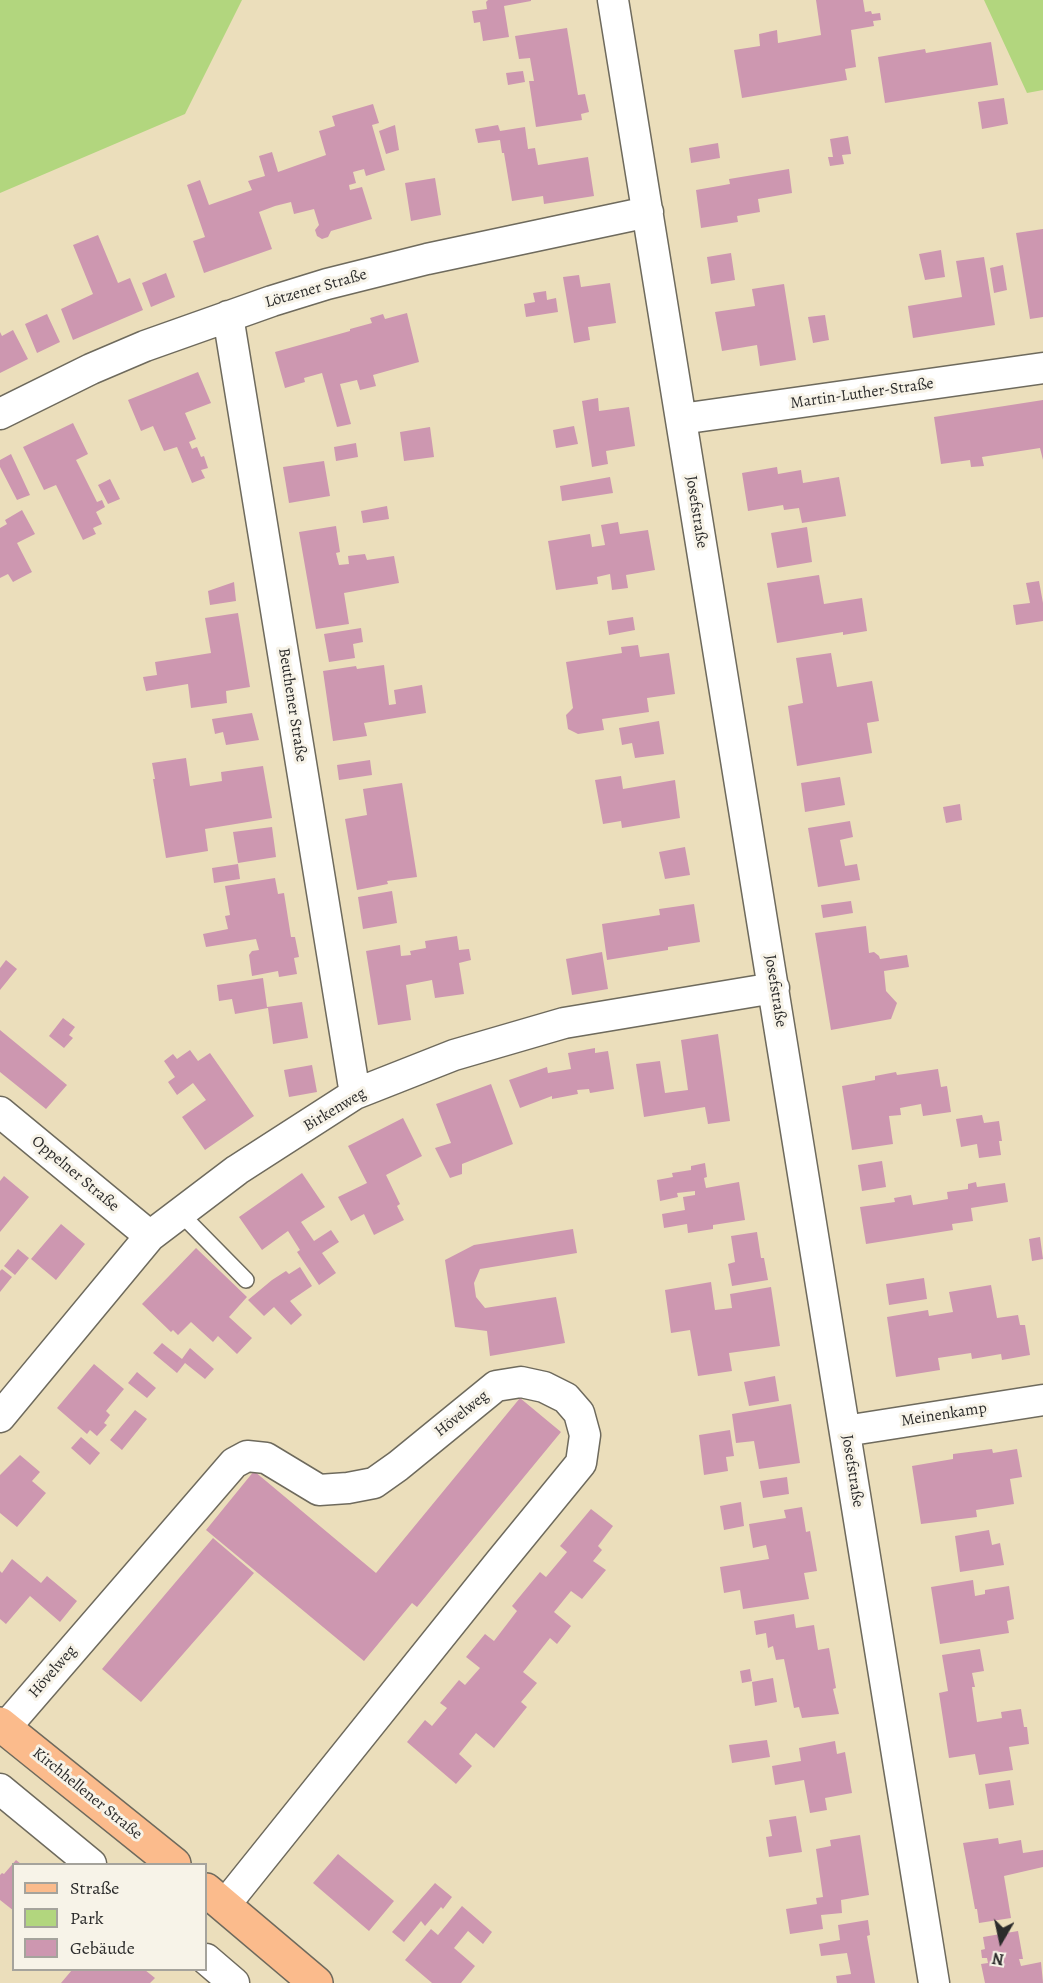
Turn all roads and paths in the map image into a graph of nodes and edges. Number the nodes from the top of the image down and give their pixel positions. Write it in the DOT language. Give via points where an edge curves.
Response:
graph roads {
  1 [pos="613,0"];
  2 [pos="648,212"];
  3 [pos="228,316"];
  4 [pos="1043,368"];
  5 [pos="0,414"];
  6 [pos="681,419"];
  7 [pos="774,987"];
  8 [pos="356,1094"];
  9 [pos="0,1112"];
  10 [pos="181,1214"];
  11 [pos="150,1236"];
  12 [pos="246,1280"];
  13 [pos="1043,1400"];
  14 [pos="0,1417"];
  15 [pos="845,1431"];
  16 [pos="2,1726"];
  17 [pos="0,1789"];
  18 [pos="90,1863"];
  19 [pos="173,1863"];
  20 [pos="215,1898"];
  21 [pos="207,1960"];
  22 [pos="234,1983"];
  23 [pos="316,1983"];
  24 [pos="934,1983"];
  1 -- 2 [label="street, Josefstraße"];
  2 -- 3 [label="street, Lötzener Straße" via="349,278"];
  2 -- 6 [label="street, Josefstraße"];
  3 -- 5 [label="street, Lötzener Straße" via="145,346"];
  3 -- 8 [label="street, Beuthener Straße"];
  4 -- 6 [label="street, Martin-Luther-Straße"];
  6 -- 7 [label="street, Josefstraße"];
  7 -- 8 [label="street, Birkenweg" via="564,1023 454,1055"];
  7 -- 15 [label="street, Josefstraße"];
  8 -- 10 [label="street, Birkenweg" via="237,1170"];
  9 -- 11 [label="street, Oppelner Straße"];
  10 -- 11 [label="street, Birkenweg"];
  10 -- 12 [label="lane"];
  11 -- 14 [label="street, Birkenweg"];
  13 -- 15 [label="street, Meinenkamp"];
  15 -- 24 [label="street, Josefstraße"];
  16 -- 19 [label="main road, Kirchhellener Straße"];
  16 -- 20 [label="street, Hövelweg" via="234,1463 247,1456 266,1458 319,1490 356,1487 374,1483 398,1466 496,1386 521,1382 566,1398 579,1413 585,1435 581,1463"];
  17 -- 18 [label="street"];
  20 -- 23 [label="main road"];
  21 -- 22 [label="street"];
}
